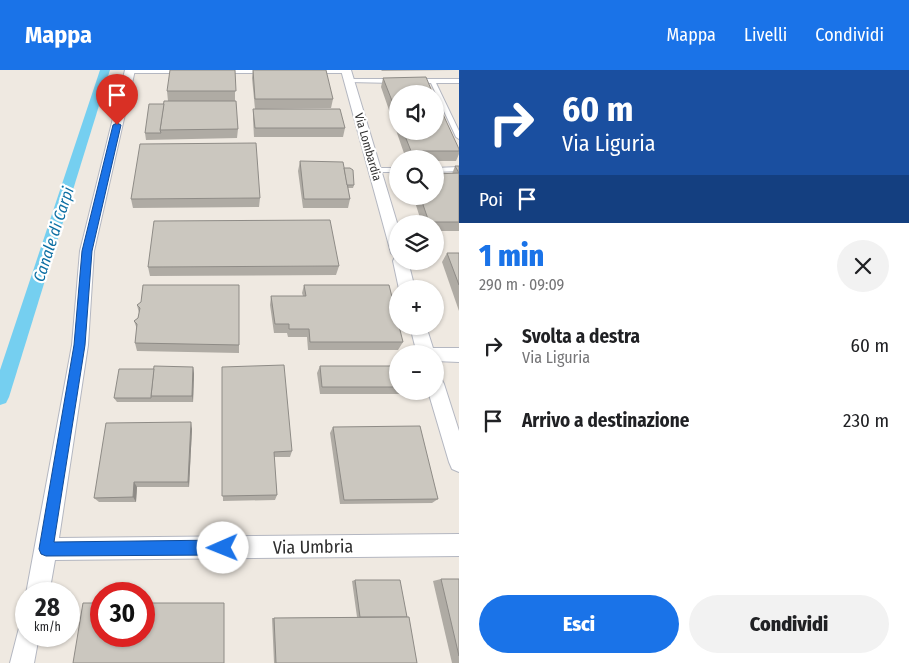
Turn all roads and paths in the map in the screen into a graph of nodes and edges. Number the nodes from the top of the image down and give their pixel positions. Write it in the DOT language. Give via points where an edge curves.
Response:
graph roads {
  1 [pos="130,71"];
  2 [pos="189,71"];
  3 [pos="218,71"];
  4 [pos="268,71"];
  5 [pos="307,71"];
  6 [pos="347,74"];
  7 [pos="403,81"];
  8 [pos="413,81"];
  9 [pos="459,81"];
  10 [pos="432,82"];
  11 [pos="459,137"];
  12 [pos="459,169"];
  13 [pos="374,170"];
  14 [pos="389,170"];
  15 [pos="444,170"];
  16 [pos="389,222"];
  17 [pos="444,354"];
  18 [pos="459,354"];
  19 [pos="440,400"];
  20 [pos="459,462"];
  21 [pos="459,545"];
  22 [pos="46,549"];
  23 [pos="39,582"];
  24 [pos="26,647"];
  25 [pos="22,663"];
  1 -- 2 [label="lane"];
  1 -- 22 [label="street" via="87,251 80,345"];
  3 -- 4 [label="lane"];
  5 -- 6 [label="lane"];
  6 -- 7 [label="lane"];
  6 -- 13 [label="street, Via Lombardia"];
  8 -- 10 [label="lane"];
  9 -- 10 [label="lane"];
  10 -- 11 [label="lane"];
  12 -- 15 [label="lane"];
  13 -- 14 [label="lane"];
  13 -- 16 [label="street, Via Lombardia"];
  17 -- 18 [label="street"];
  19 -- 20 [label="street"];
  21 -- 22 [label="street, Via Umbria"];
  22 -- 23 [label="street"];
  24 -- 25 [label="street"];
}
